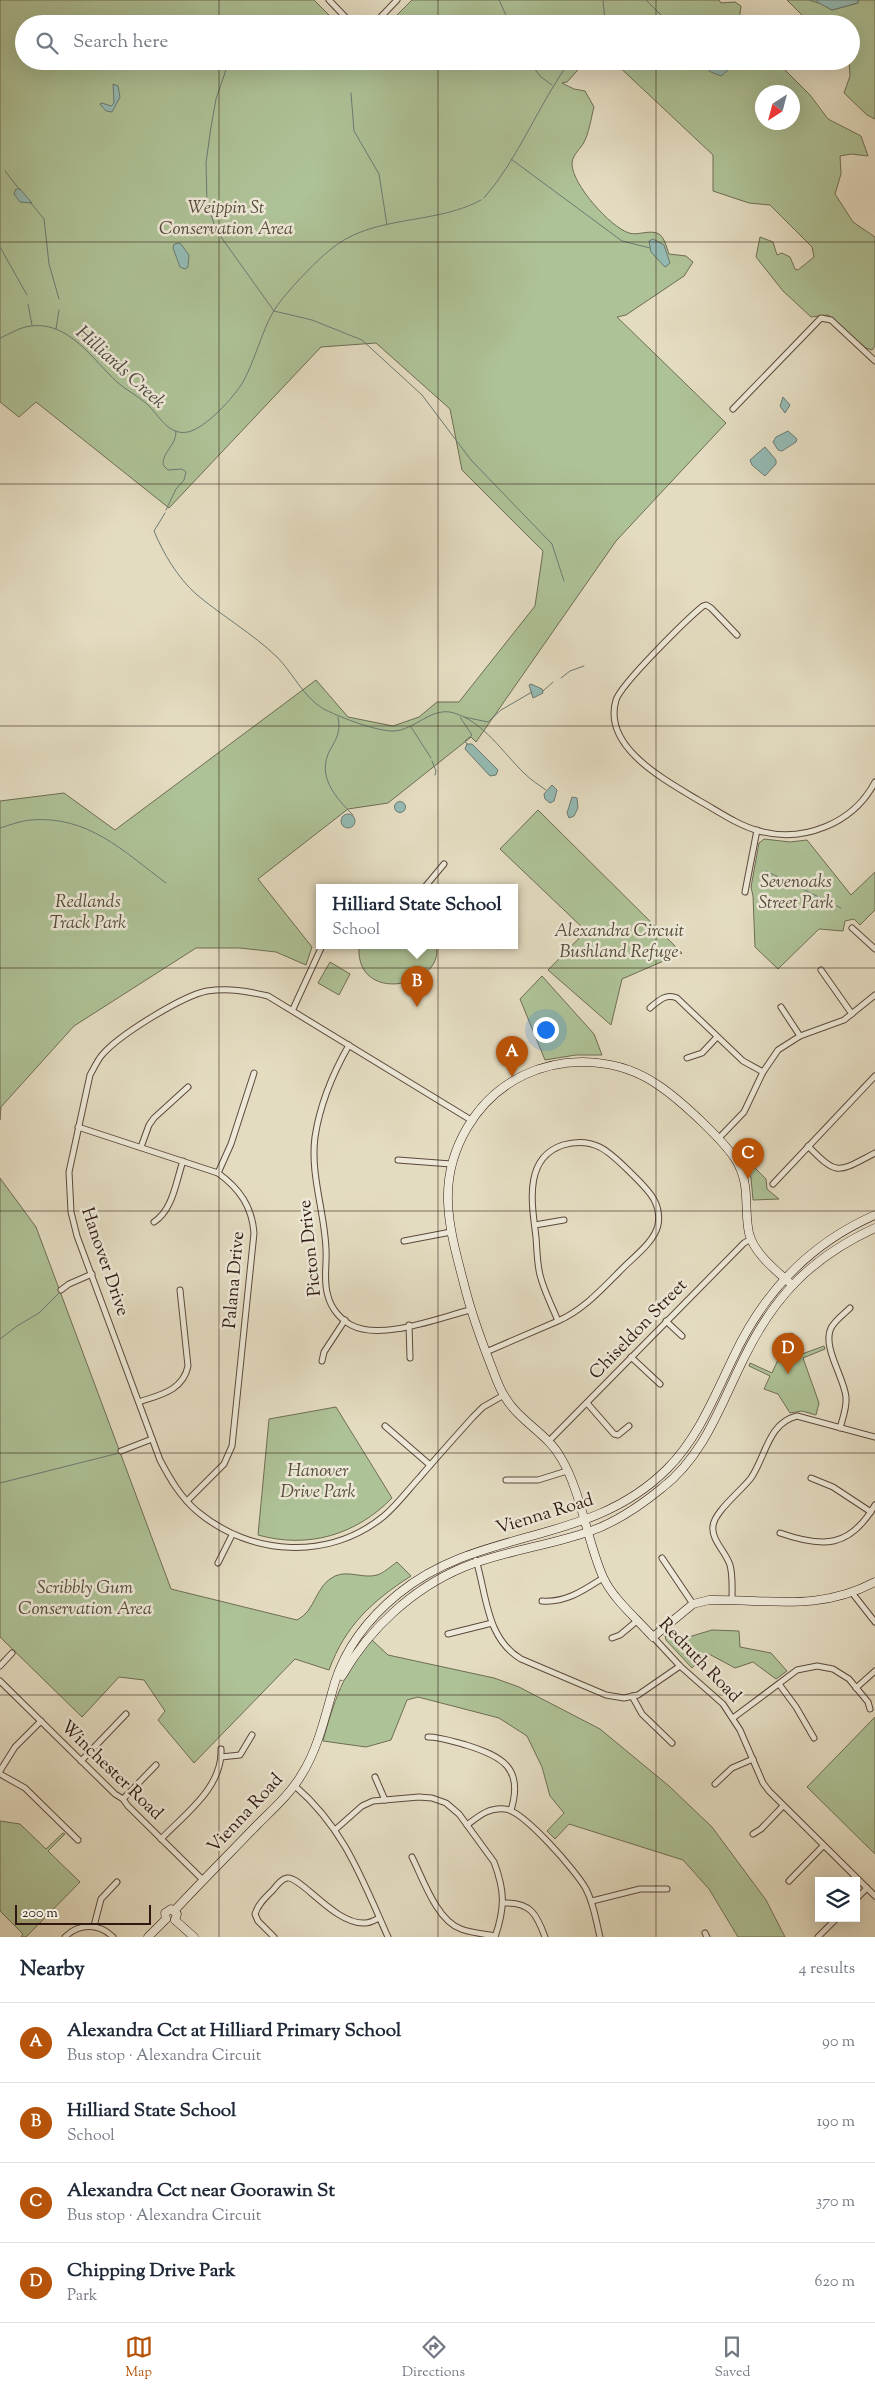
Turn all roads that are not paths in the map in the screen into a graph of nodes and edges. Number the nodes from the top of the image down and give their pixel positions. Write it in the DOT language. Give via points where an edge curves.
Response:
graph roads {
  1 [pos="329,0"];
  2 [pos="397,0"];
  3 [pos="343,15"];
  4 [pos="383,15"];
  5 [pos="868,355"];
  6 [pos="875,356"];
  7 [pos="875,361"];
  8 [pos="733,409"];
  9 [pos="737,635"];
  10 [pos="875,782"];
  11 [pos="757,830"];
  12 [pos="444,864"];
  13 [pos="427,884"];
  14 [pos="745,892"];
  15 [pos="852,928"];
  16 [pos="321,949"];
  17 [pos="875,949"];
  18 [pos="821,970"];
  19 [pos="875,996"];
  20 [pos="781,1007"];
  21 [pos="650,1008"];
  22 [pos="293,1009"];
  23 [pos="852,1014"];
  24 [pos="800,1036"];
  25 [pos="717,1037"];
  26 [pos="350,1045"];
  27 [pos="687,1058"];
  28 [pos="762,1072"];
  29 [pos="254,1073"];
  30 [pos="875,1076"];
  31 [pos="188,1087"];
  32 [pos="471,1120"];
  33 [pos="78,1127"];
  34 [pos="718,1140"];
  35 [pos="808,1146"];
  36 [pos="141,1147"];
  37 [pos="875,1153"];
  38 [pos="398,1160"];
  39 [pos="183,1161"];
  40 [pos="451,1164"];
  41 [pos="218,1173"];
  42 [pos="773,1184"];
  43 [pos="875,1214"];
  44 [pos="564,1220"];
  45 [pos="154,1222"];
  46 [pos="534,1225"];
  47 [pos="875,1228"];
  48 [pos="451,1232"];
  49 [pos="751,1239"];
  50 [pos="404,1241"];
  51 [pos="92,1274"];
  52 [pos="784,1277"];
  53 [pos="792,1285"];
  54 [pos="61,1290"];
  55 [pos="180,1290"];
  56 [pos="850,1308"];
  57 [pos="470,1310"];
  58 [pos="344,1320"];
  59 [pos="558,1321"];
  60 [pos="666,1321"];
  61 [pos="409,1325"];
  62 [pos="682,1336"];
  63 [pos="486,1352"];
  64 [pos="631,1357"];
  65 [pos="410,1358"];
  66 [pos="322,1361"];
  67 [pos="660,1384"];
  68 [pos="504,1395"];
  69 [pos="139,1402"];
  70 [pos="587,1403"];
  71 [pos="385,1426"];
  72 [pos="629,1426"];
  73 [pos="840,1428"];
  74 [pos="875,1436"];
  75 [pos="152,1439"];
  76 [pos="548,1442"];
  77 [pos="121,1451"];
  78 [pos="430,1465"];
  79 [pos="567,1472"];
  80 [pos="811,1478"];
  81 [pos="506,1480"];
  82 [pos="187,1501"];
  83 [pos="875,1504"];
  84 [pos="871,1512"];
  85 [pos="584,1521"];
  86 [pos="588,1532"];
  87 [pos="780,1532"];
  88 [pos="232,1535"];
  89 [pos="473,1552"];
  90 [pos="662,1558"];
  91 [pos="218,1563"];
  92 [pos="476,1563"];
  93 [pos="603,1578"];
  94 [pos="875,1582"];
  95 [pos="853,1594"];
  96 [pos="732,1600"];
  97 [pos="542,1601"];
  98 [pos="693,1604"];
  99 [pos="638,1620"];
  100 [pos="875,1622"];
  101 [pos="492,1623"];
  102 [pos="448,1634"];
  103 [pos="653,1637"];
  104 [pos="612,1638"];
  105 [pos="12,1653"];
  106 [pos="0,1666"];
  107 [pos="680,1666"];
  108 [pos="875,1671"];
  109 [pos="0,1681"];
  110 [pos="779,1684"];
  111 [pos="856,1688"];
  112 [pos="632,1696"];
  113 [pos="331,1698"];
  114 [pos="870,1710"];
  115 [pos="126,1714"];
  116 [pos="733,1718"];
  117 [pos="41,1721"];
  118 [pos="252,1735"];
  119 [pos="428,1737"];
  120 [pos="814,1738"];
  121 [pos="672,1743"];
  122 [pos="221,1749"];
  123 [pos="221,1757"];
  124 [pos="754,1759"];
  125 [pos="81,1761"];
  126 [pos="156,1765"];
  127 [pos="0,1773"];
  128 [pos="375,1777"];
  129 [pos="715,1784"];
  130 [pos="295,1786"];
  131 [pos="123,1799"];
  132 [pos="385,1800"];
  133 [pos="783,1806"];
  134 [pos="511,1810"];
  135 [pos="467,1825"];
  136 [pos="336,1830"];
  137 [pos="753,1834"];
  138 [pos="161,1839"];
  139 [pos="78,1840"];
  140 [pos="823,1846"];
  141 [pos="412,1857"];
  142 [pos="203,1880"];
  143 [pos="789,1881"];
  144 [pos="117,1882"];
  145 [pos="867,1888"];
  146 [pos="667,1890"];
  147 [pos="860,1895"];
  148 [pos="875,1896"];
  149 [pos="592,1901"];
  150 [pos="504,1903"];
  151 [pos="175,1910"];
  152 [pos="380,1918"];
  153 [pos="166,1919"];
  154 [pos="175,1920"];
  155 [pos="833,1922"];
  156 [pos="94,1926"];
  157 [pos="65,1937"];
  158 [pos="113,1937"];
  159 [pos="148,1937"];
  160 [pos="194,1937"];
  161 [pos="274,1937"];
  162 [pos="388,1937"];
  163 [pos="495,1937"];
  164 [pos="545,1937"];
  165 [pos="600,1937"];
  166 [pos="818,1937"];
  1 -- 3 [label="street"];
  2 -- 4 [label="street"];
  5 -- 6 [label="street"];
  5 -- 7 [label="street"];
  5 -- 8 [label="street" via="831,320 820,318"];
  9 -- 11 [label="street" via="706,605 700,609 627,682 616,698 614,721 622,740 655,772 736,822"];
  10 -- 11 [label="street" via="855,808 826,827 793,835"];
  11 -- 14 [label="street"];
  12 -- 13 [label="street"];
  15 -- 17 [label="street"];
  16 -- 22 [label="street"];
  18 -- 23 [label="street"];
  19 -- 23 [label="street"];
  20 -- 24 [label="street"];
  21 -- 25 [label="street" via="662,998 673,996"];
  22 -- 26 [label="street, Hanover Drive"];
  22 -- 33 [label="street, Hanover Drive" via="268,996 234,989 206,992 180,1002 103,1054 90,1074"];
  23 -- 24 [label="street" via="836,1024"];
  24 -- 28 [label="street" via="778,1050"];
  25 -- 27 [label="street" via="702,1053"];
  25 -- 28 [label="street"];
  26 -- 32 [label="street, Hanover Drive"];
  26 -- 58 [label="street, Picton Drive" via="330,1084 314,1152 326,1250 327,1295"];
  28 -- 34 [label="street" via="744,1112"];
  29 -- 41 [label="street"];
  30 -- 35 [label="street"];
  31 -- 36 [label="street" via="154,1118"];
  32 -- 34 [label="main road, Redruth Road" via="485,1103 521,1077 550,1066 587,1062 615,1066 646,1078 672,1096"];
  32 -- 40 [label="main road, Redruth Road"];
  33 -- 36 [label="street, Palana Drive"];
  33 -- 51 [label="street, Hanover Drive" via="68,1190 71,1212"];
  34 -- 49 [label="main road, Redruth Road" via="736,1160 744,1179"];
  35 -- 37 [label="street" via="837,1170"];
  35 -- 42 [label="street"];
  36 -- 39 [label="street, Palana Drive"];
  38 -- 40 [label="street"];
  39 -- 41 [label="street, Palana Drive"];
  39 -- 45 [label="street" via="167,1209"];
  40 -- 48 [label="main road, Redruth Road" via="448,1205"];
  41 -- 82 [label="street, Palana Drive" via="236,1188 247,1204 254,1234 232,1446 224,1464"];
  43 -- 52 [label="main road, Vienna Road" via="835,1234"];
  44 -- 46 [label="street"];
  46 -- 59 [label="street" via="540,1275"];
  46 -- 59 [label="street" via="534,1173 539,1163 557,1147 575,1142 591,1143 609,1152 648,1189 658,1206 658,1226 649,1242 594,1297"];
  47 -- 53 [label="main road, Vienna Road" via="836,1249"];
  48 -- 50 [label="street"];
  48 -- 57 [label="main road, Redruth Road"];
  49 -- 52 [label="main road"];
  49 -- 60 [label="street, Chiseldon Street"];
  51 -- 54 [label="street"];
  51 -- 69 [label="street, Hanover Drive"];
  52 -- 53 [label="main road"];
  52 -- 85 [label="main road, Vienna Road" via="755,1314 698,1429 677,1458 630,1499"];
  53 -- 86 [label="main road, Vienna Road" via="766,1318 709,1432 687,1462 649,1499"];
  55 -- 69 [label="street" via="188,1366 186,1374 177,1387"];
  56 -- 73 [label="street" via="833,1325 829,1336 846,1397"];
  57 -- 61 [label="street"];
  57 -- 63 [label="main road, Redruth Road"];
  58 -- 61 [label="street" via="372,1331"];
  58 -- 66 [label="street"];
  59 -- 63 [label="street"];
  60 -- 62 [label="street"];
  60 -- 64 [label="street, Chiseldon Street"];
  61 -- 65 [label="street"];
  63 -- 68 [label="main road, Redruth Road"];
  64 -- 67 [label="street"];
  64 -- 70 [label="street, Chiseldon Street"];
  68 -- 76 [label="main road, Redruth Road"];
  68 -- 78 [label="street, Hanover Drive" via="483,1407"];
  69 -- 75 [label="street, Hanover Drive"];
  70 -- 72 [label="street" via="614,1434 618,1435"];
  70 -- 76 [label="street, Chiseldon Street"];
  71 -- 78 [label="street"];
  73 -- 74 [label="street"];
  73 -- 96 [label="street" via="797,1416 782,1421 752,1476 716,1519 714,1536 729,1563"];
  75 -- 77 [label="street"];
  75 -- 82 [label="street, Hanover Drive" via="167,1474"];
  76 -- 79 [label="main road, Redruth Road" via="561,1457"];
  78 -- 88 [label="street, Hanover Drive" via="384,1516 345,1539 325,1546 300,1548 272,1546"];
  79 -- 81 [label="street" via="538,1480"];
  79 -- 85 [label="main road, Redruth Road"];
  80 -- 84 [label="street" via="833,1487"];
  82 -- 88 [label="street, Hanover Drive"];
  83 -- 84 [label="street"];
  84 -- 87 [label="street" via="856,1529 837,1540 814,1543"];
  85 -- 86 [label="main road, Redruth Road"];
  85 -- 89 [label="main road, Vienna Road"];
  86 -- 92 [label="main road, Vienna Road"];
  86 -- 93 [label="main road, Redruth Road"];
  88 -- 91 [label="street"];
  89 -- 92 [label="street"];
  89 -- 113 [label="main road, Vienna Road" via="420,1578 380,1610 349,1651"];
  90 -- 98 [label="street"];
  92 -- 101 [label="street"];
  92 -- 113 [label="main road, Vienna Road" via="434,1582 399,1608 359,1650"];
  93 -- 97 [label="street" via="564,1599"];
  93 -- 99 [label="main road, Redruth Road"];
  94 -- 95 [label="main road"];
  95 -- 96 [label="main road" via="807,1602"];
  95 -- 100 [label="street"];
  96 -- 98 [label="main road"];
  98 -- 103 [label="main road"];
  99 -- 103 [label="main road, Redruth Road"];
  99 -- 104 [label="street"];
  101 -- 102 [label="street"];
  101 -- 112 [label="street" via="502,1644 521,1658 606,1695"];
  103 -- 107 [label="street, Redruth Road"];
  105 -- 106 [label="street"];
  107 -- 112 [label="street"];
  107 -- 116 [label="street, Redruth Road" via="713,1694"];
  108 -- 111 [label="street"];
  109 -- 117 [label="street, Winchester Road"];
  110 -- 111 [label="street" via="797,1670 817,1666 840,1672"];
  110 -- 116 [label="street"];
  110 -- 120 [label="street"];
  111 -- 114 [label="street" via="868,1702"];
  112 -- 121 [label="street" via="642,1714"];
  113 -- 130 [label="main road, Vienna Road" via="311,1757"];
  115 -- 125 [label="street"];
  116 -- 124 [label="street, Redruth Road"];
  117 -- 125 [label="street, Winchester Road"];
  117 -- 127 [label="street" via="15,1747"];
  118 -- 123 [label="street" via="240,1756"];
  119 -- 134 [label="street" via="498,1757 510,1769 516,1784"];
  122 -- 123 [label="street"];
  123 -- 138 [label="street" via="220,1768 209,1789"];
  124 -- 129 [label="street" via="732,1768"];
  124 -- 133 [label="street, Redruth Road" via="763,1783"];
  125 -- 131 [label="street, Winchester Road"];
  126 -- 131 [label="street"];
  127 -- 139 [label="street" via="25,1788"];
  128 -- 132 [label="street"];
  130 -- 136 [label="street"];
  130 -- 142 [label="main road, Vienna Road"];
  131 -- 138 [label="street, Winchester Road"];
  132 -- 135 [label="street" via="432,1798 446,1803"];
  132 -- 136 [label="street" via="362,1806"];
  133 -- 137 [label="street"];
  133 -- 140 [label="street, Redruth Road"];
  134 -- 135 [label="street" via="484,1812"];
  134 -- 149 [label="street" via="566,1861"];
  135 -- 150 [label="street" via="494,1862"];
  136 -- 152 [label="street"];
  138 -- 142 [label="street, Winchester Road"];
  140 -- 143 [label="street"];
  140 -- 145 [label="street, Redruth Road"];
  141 -- 163 [label="street" via="441,1915 450,1924"];
  142 -- 151 [label="main road, Vienna Road"];
  144 -- 156 [label="street" via="101,1898"];
  145 -- 147 [label="street"];
  145 -- 148 [label="street, Redruth Road"];
  146 -- 149 [label="street" via="640,1889"];
  149 -- 165 [label="street"];
  150 -- 163 [label="street"];
  150 -- 164 [label="street" via="532,1910"];
  151 -- 153 [label="main road" via="167,1910"];
  151 -- 154 [label="main road"];
  152 -- 161 [label="street" via="367,1924 358,1923 321,1903 298,1880 290,1877 283,1879 257,1907 255,1914"];
  152 -- 162 [label="street"];
  153 -- 154 [label="main road"];
  153 -- 159 [label="main road"];
  154 -- 160 [label="main road"];
  155 -- 166 [label="street"];
  156 -- 157 [label="street" via="77,1929"];
  156 -- 158 [label="street"];
}
